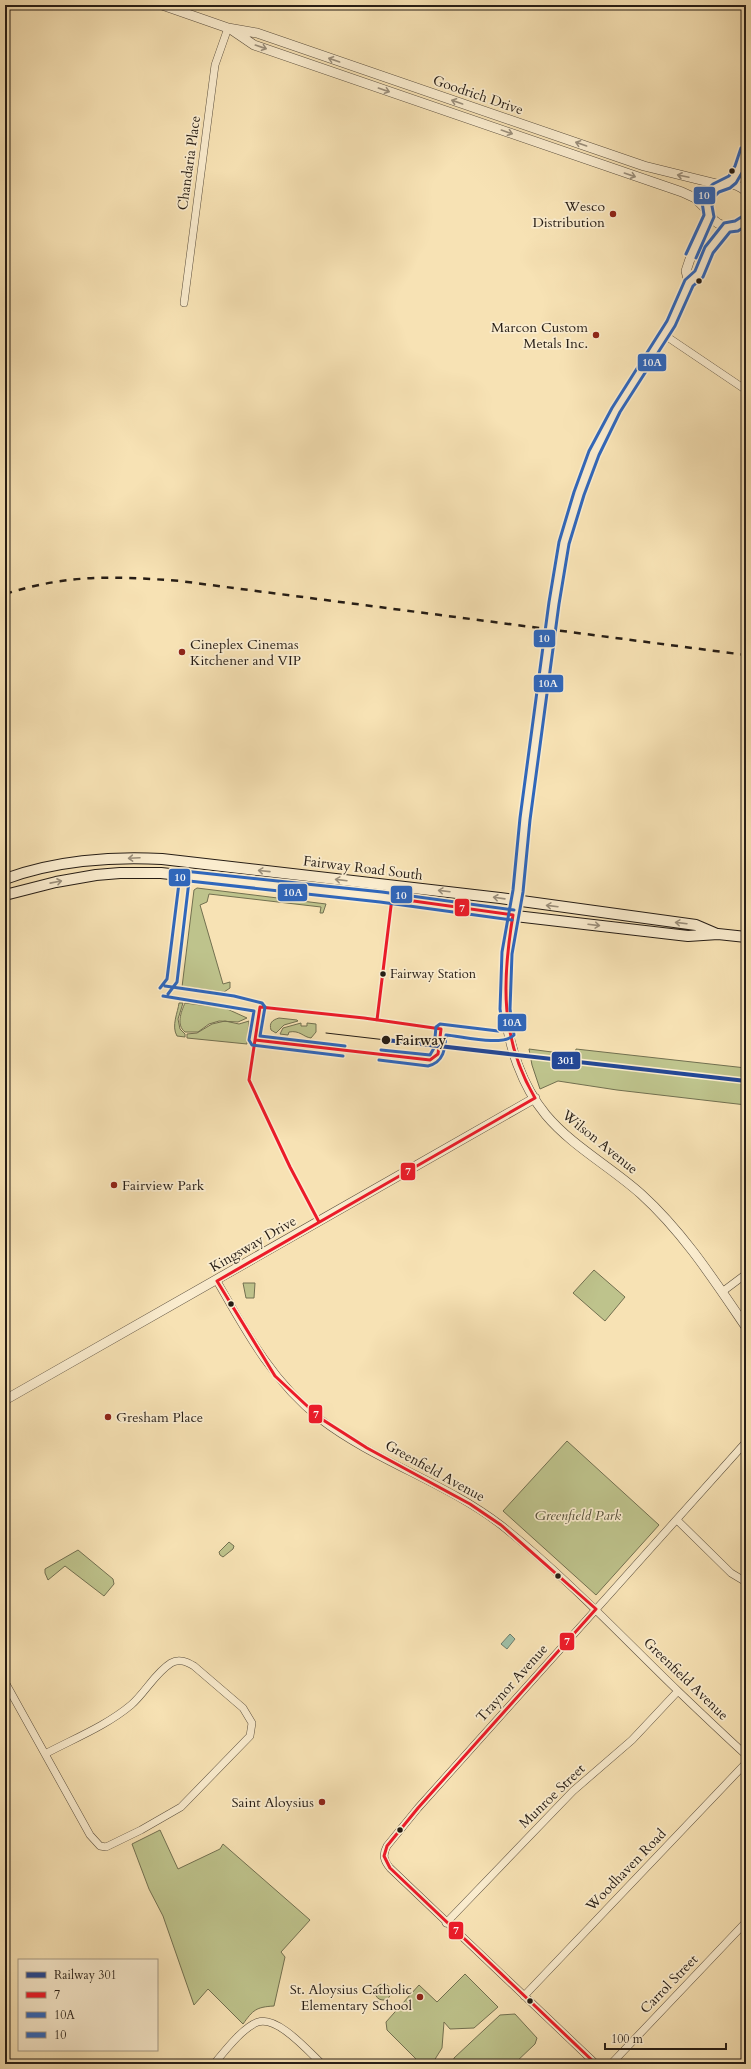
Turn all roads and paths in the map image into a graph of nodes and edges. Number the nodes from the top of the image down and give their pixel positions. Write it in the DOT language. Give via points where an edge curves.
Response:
graph roads {
  1 [pos="162,5"];
  2 [pos="228,28"];
  3 [pos="746,150"];
  4 [pos="724,185"];
  5 [pos="746,191"];
  6 [pos="708,212"];
  7 [pos="743,225"];
  8 [pos="727,227"];
  9 [pos="690,283"];
  10 [pos="184,303"];
  11 [pos="664,334"];
  12 [pos="746,390"];
  13 [pos="5,879"];
  14 [pos="5,895"];
  15 [pos="516,901"];
  16 [pos="513,915"];
  17 [pos="718,934"];
  18 [pos="746,937"];
  19 [pos="535,1098"];
  20 [pos="746,1274"];
  21 [pos="217,1281"];
  22 [pos="722,1292"];
  23 [pos="746,1327"];
  24 [pos="5,1400"];
  25 [pos="746,1442"];
  26 [pos="677,1520"];
  27 [pos="746,1582"];
  28 [pos="596,1609"];
  29 [pos="5,1682"];
  30 [pos="678,1691"];
  31 [pos="45,1754"];
  32 [pos="746,1755"];
  33 [pos="746,1763"];
  34 [pos="446,1922"];
  35 [pos="746,1922"];
  36 [pos="524,1996"];
  37 [pos="214,2064"];
  38 [pos="322,2064"];
  39 [pos="596,2064"];
  40 [pos="611,2064"];
  1 -- 2 [label="street, Goodrich Drive"];
  4 -- 2 [label="street, Goodrich Drive, one-way" via="644,166 256,33"];
  2 -- 6 [label="street, Goodrich Drive, one-way" via="254,45 682,192 695,198"];
  2 -- 10 [label="street, Chandaria Place" via="215,65"];
  3 -- 4 [label="street" via="739,171"];
  4 -- 5 [label="street" via="735,184"];
  4 -- 6 [label="street" via="714,189 709,195"];
  6 -- 8 [label="street" via="716,224"];
  6 -- 9 [label="street" via="686,271"];
  7 -- 8 [label="street"];
  8 -- 9 [label="street, Wilson Avenue" via="709,250 699,274"];
  9 -- 11 [label="street, Wilson Avenue"];
  11 -- 12 [label="street"];
  11 -- 15 [label="street, Wilson Avenue, bridge" via="616,410 594,453 564,543"];
  15 -- 13 [label="main road, Fairway Road South, one-way" via="140,858 48,867"];
  14 -- 16 [label="main road, Fairway Road South, one-way" via="96,875 161,873 381,897"];
  15 -- 16 [label="street, Wilson Avenue"];
  17 -- 15 [label="main road, Fairway Road South, one-way" via="696,925"];
  16 -- 17 [label="main road, Fairway Road South, one-way" via="688,936"];
  16 -- 19 [label="street, Wilson Avenue" via="507,953 506,1009 515,1055 526,1084"];
  17 -- 18 [label="main road, Fairway Road South"];
  19 -- 21 [label="street, Kingsway Drive"];
  19 -- 22 [label="street, Wilson Avenue" via="546,1114 568,1136 661,1213 692,1249"];
  20 -- 22 [label="street"];
  21 -- 24 [label="street, Kingsway Drive"];
  21 -- 28 [label="street, Greenfield Avenue" via="275,1376 315,1414 367,1448 470,1504 501,1525"];
  22 -- 23 [label="street, Wilson Avenue"];
  25 -- 26 [label="street, Traynor Avenue"];
  26 -- 27 [label="street" via="731,1573"];
  26 -- 28 [label="street, Traynor Avenue"];
  28 -- 30 [label="street, Greenfield Avenue"];
  28 -- 34 [label="street, Traynor Avenue" via="386,1846 384,1856 390,1868"];
  29 -- 31 [label="street"];
  30 -- 32 [label="street, Greenfield Avenue"];
  30 -- 34 [label="street, Munroe Street" via="632,1740 573,1791"];
  31 -- 31 [label="street" via="90,1835 100,1846 106,1847 182,1807 250,1736 252,1723 243,1708 194,1666 185,1661 178,1661 166,1667 120,1714"];
  33 -- 36 [label="street, Woodhaven Road"];
  34 -- 36 [label="street"];
  35 -- 40 [label="street, Carrol Street"];
  36 -- 39 [label="street"];
  37 -- 38 [label="street" via="246,2029 264,2021 280,2026"];
}
